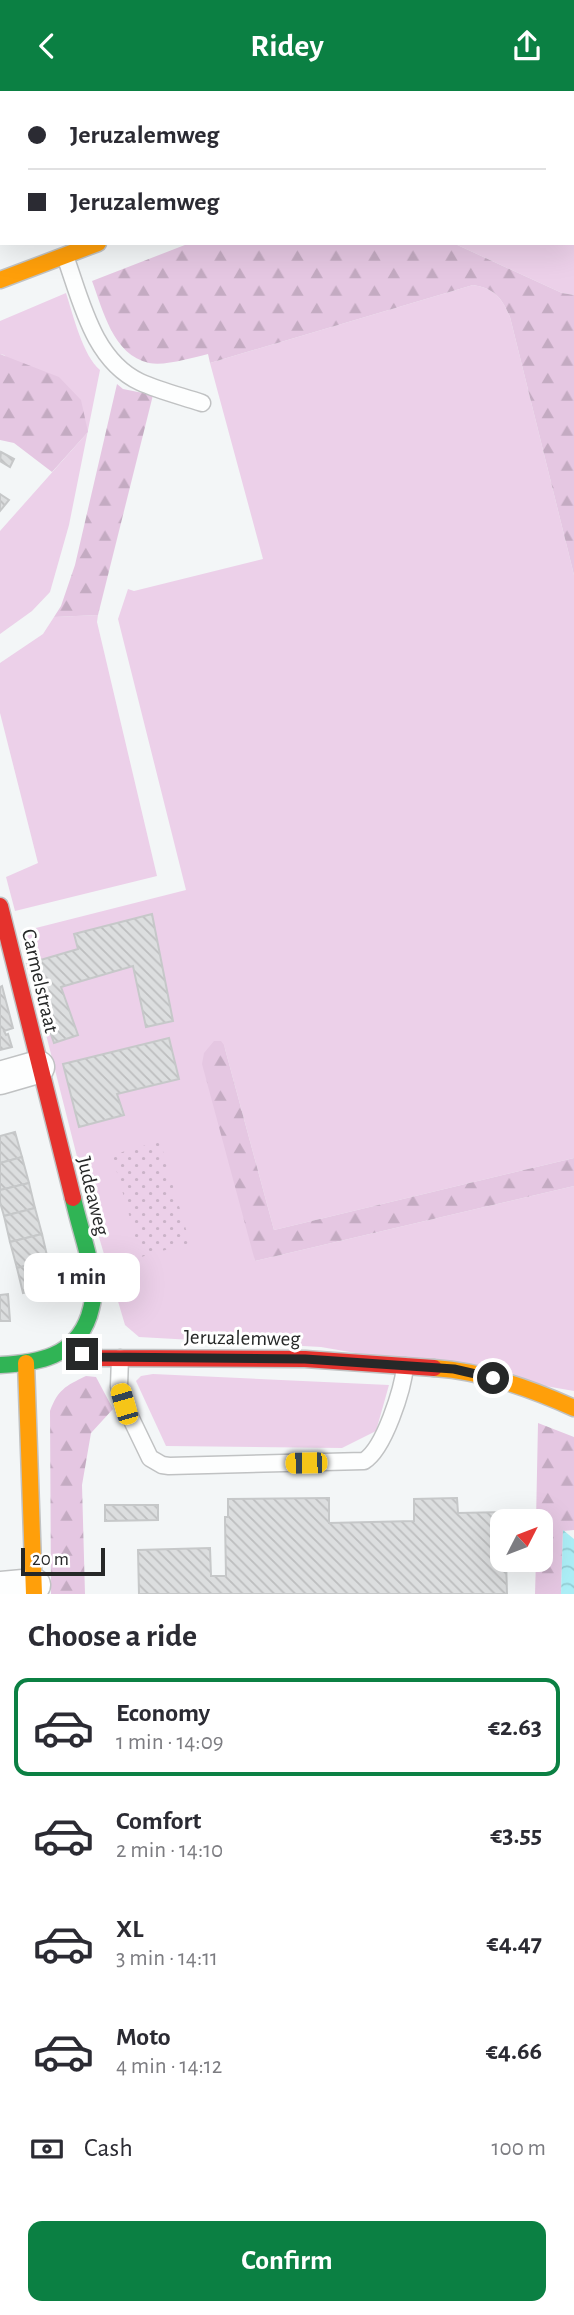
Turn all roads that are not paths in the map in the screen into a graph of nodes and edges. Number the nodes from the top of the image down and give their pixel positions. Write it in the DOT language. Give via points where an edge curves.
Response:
graph roads {
  1 [pos="93,245"];
  2 [pos="65,256"];
  3 [pos="0,280"];
  4 [pos="201,403"];
  5 [pos="0,906"];
  6 [pos="38,1067"];
  7 [pos="0,1078"];
  8 [pos="71,1345"];
  9 [pos="120,1358"];
  10 [pos="26,1363"];
  11 [pos="0,1365"];
  12 [pos="405,1366"];
  13 [pos="574,1408"];
  14 [pos="0,1588"];
  15 [pos="34,1590"];
  1 -- 2 [label="street"];
  2 -- 3 [label="street"];
  2 -- 4 [label="lane" via="93,333 115,364 138,381"];
  5 -- 6 [label="street, Carmelstraat"];
  6 -- 7 [label="street"];
  6 -- 8 [label="street, Judeaweg" via="94,1285 90,1318"];
  8 -- 9 [label="street, Jeruzalemweg" via="82,1354"];
  8 -- 10 [label="street, Judeaweg" via="43,1361"];
  9 -- 12 [label="street, Jeruzalemweg" via="305,1359"];
  9 -- 12 [label="lane" via="124,1404 150,1458 169,1466 364,1461 379,1446"];
  10 -- 11 [label="street, Judeaweg"];
  10 -- 15 [label="street"];
  12 -- 13 [label="street, Jeruzalemweg" via="454,1369 493,1378"];
  14 -- 15 [label="street"];
}
